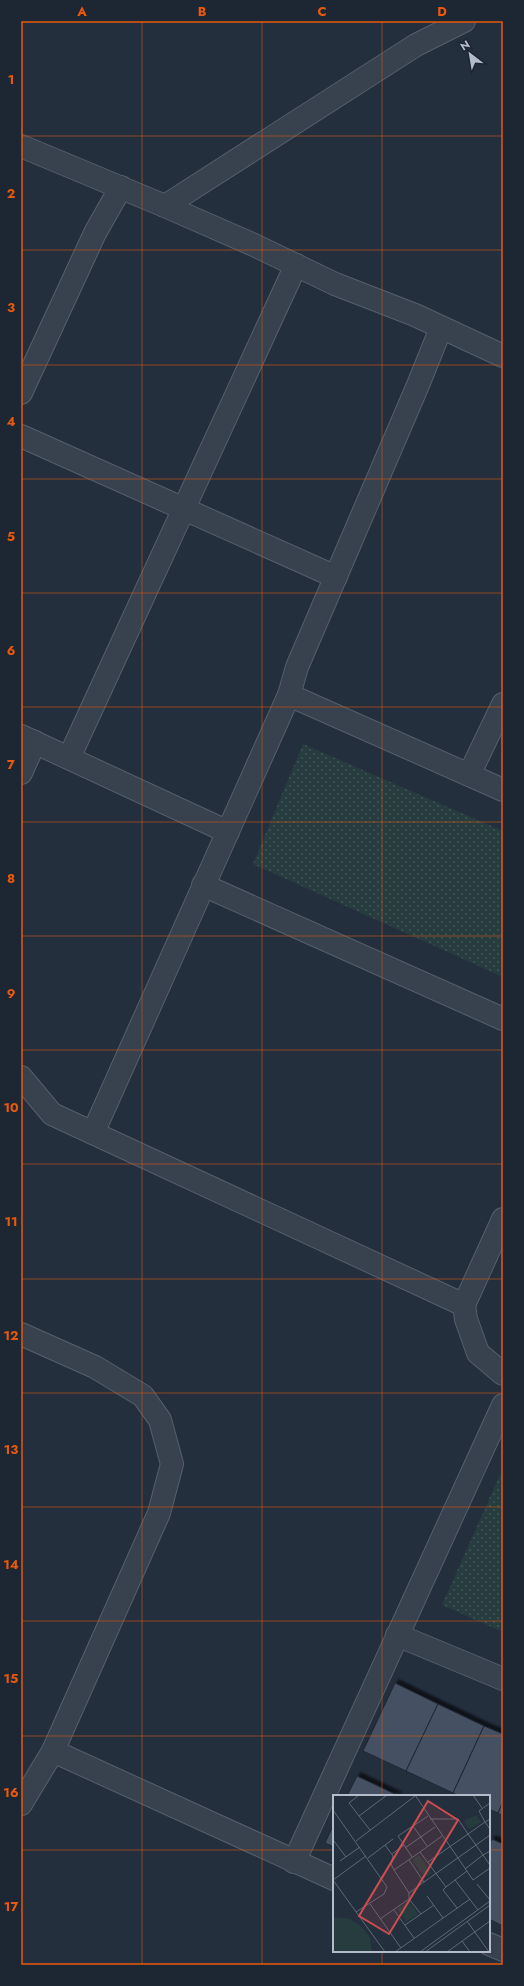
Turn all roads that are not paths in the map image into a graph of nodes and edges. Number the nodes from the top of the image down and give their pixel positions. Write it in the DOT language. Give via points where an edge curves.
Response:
graph roads {
  1 [pos="464,21"];
  2 [pos="21,146"];
  3 [pos="121,187"];
  4 [pos="165,206"];
  5 [pos="296,265"];
  6 [pos="441,328"];
  7 [pos="503,356"];
  8 [pos="21,393"];
  9 [pos="21,436"];
  10 [pos="183,510"];
  11 [pos="336,577"];
  12 [pos="289,695"];
  13 [pos="503,704"];
  14 [pos="28,739"];
  15 [pos="69,758"];
  16 [pos="21,773"];
  17 [pos="469,775"];
  18 [pos="503,790"];
  19 [pos="228,832"];
  20 [pos="204,885"];
  21 [pos="503,1019"];
  22 [pos="21,1077"];
  23 [pos="93,1133"];
  24 [pos="503,1219"];
  25 [pos="464,1305"];
  26 [pos="21,1334"];
  27 [pos="503,1374"];
  28 [pos="503,1405"];
  29 [pos="397,1635"];
  30 [pos="503,1679"];
  31 [pos="53,1751"];
  32 [pos="21,1804"];
  33 [pos="294,1862"];
  34 [pos="333,1879"];
  35 [pos="490,1944"];
  36 [pos="503,1950"];
  1 -- 4 [label="street" via="416,45"];
  2 -- 3 [label="street"];
  3 -- 4 [label="street"];
  3 -- 8 [label="street" via="95,233"];
  4 -- 5 [label="street"];
  5 -- 6 [label="street"];
  5 -- 10 [label="street"];
  6 -- 7 [label="street"];
  6 -- 11 [label="street"];
  9 -- 10 [label="street"];
  10 -- 11 [label="street"];
  10 -- 15 [label="street"];
  11 -- 12 [label="street" via="297,667"];
  12 -- 17 [label="street"];
  12 -- 19 [label="street"];
  13 -- 17 [label="street"];
  14 -- 15 [label="street"];
  14 -- 16 [label="street"];
  15 -- 19 [label="street"];
  17 -- 18 [label="street"];
  19 -- 20 [label="street"];
  20 -- 21 [label="street"];
  20 -- 23 [label="street"];
  22 -- 23 [label="street" via="52,1114"];
  23 -- 25 [label="street"];
  24 -- 25 [label="street"];
  25 -- 27 [label="street" via="478,1353"];
  26 -- 31 [label="street" via="95,1367 143,1396 160,1420 172,1464 159,1513"];
  28 -- 29 [label="street"];
  29 -- 30 [label="street"];
  29 -- 33 [label="street"];
  31 -- 32 [label="street"];
  31 -- 33 [label="street"];
  33 -- 34 [label="street"];
  35 -- 36 [label="street"];
}
